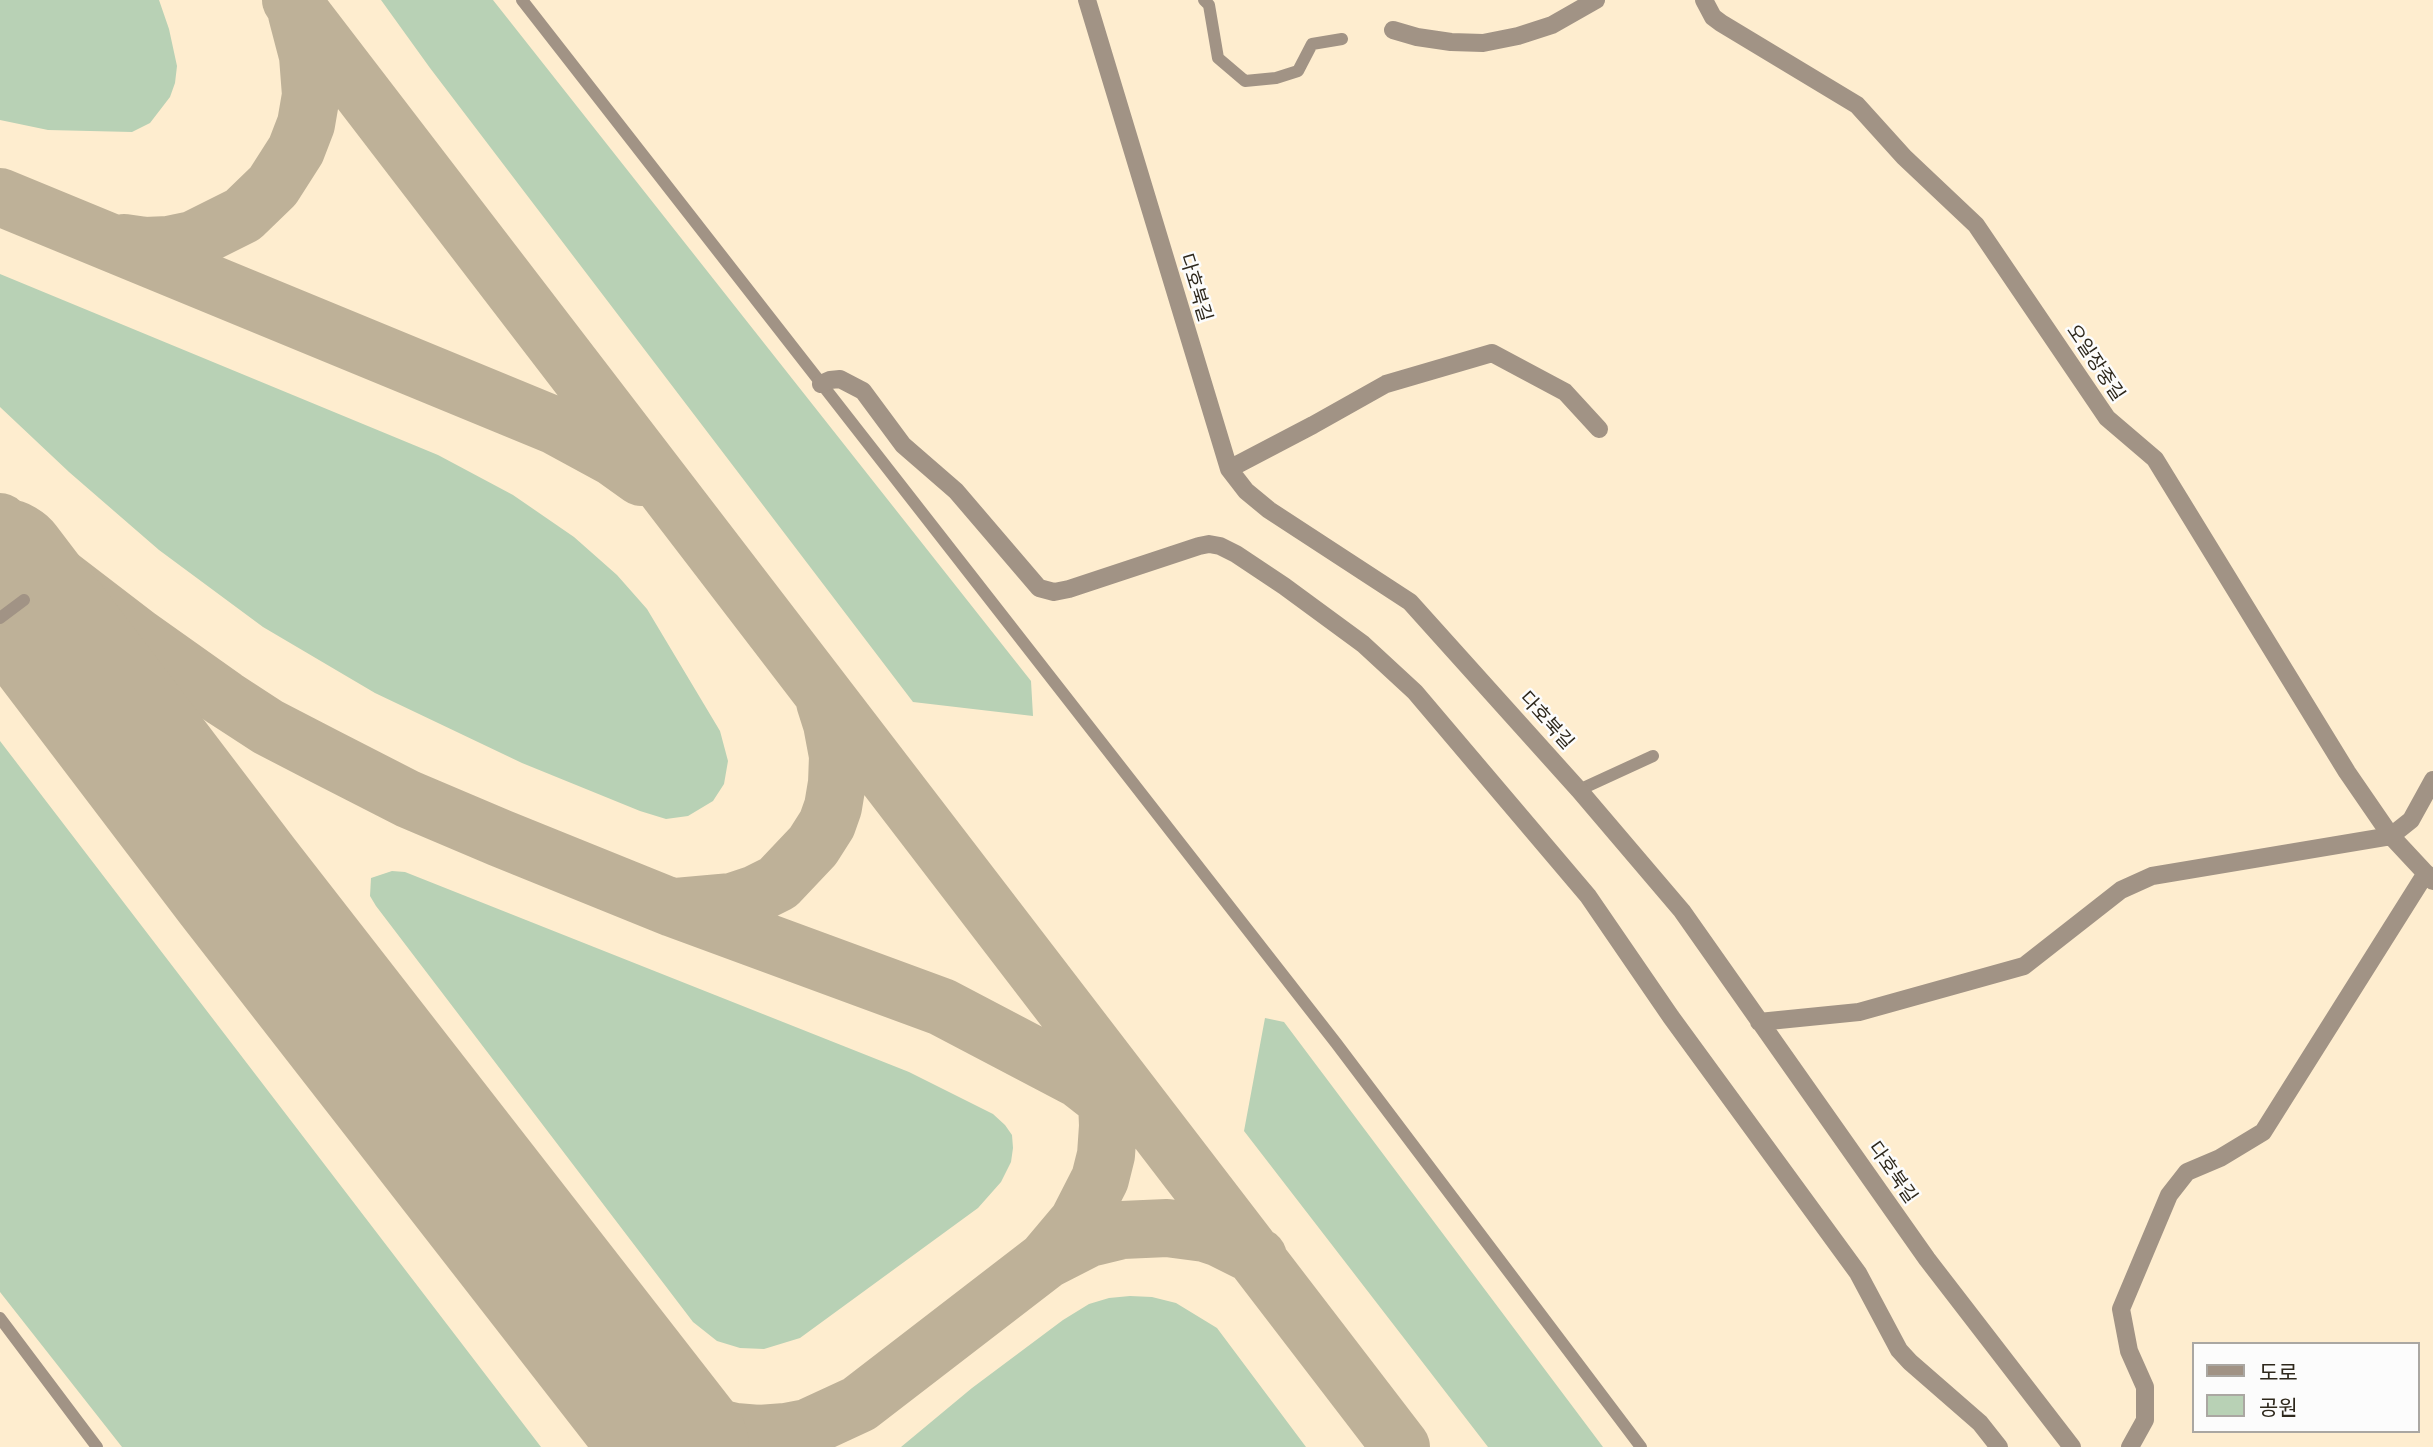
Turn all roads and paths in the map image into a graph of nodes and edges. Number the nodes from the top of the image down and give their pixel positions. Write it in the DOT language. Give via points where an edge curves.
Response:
graph roads {
  1 [pos="522,0"];
  2 [pos="1087,0"];
  3 [pos="1204,0"];
  4 [pos="1596,0"];
  5 [pos="1704,0"];
  6 [pos="1393,30"];
  7 [pos="1342,39"];
  8 [pos="821,384"];
  9 [pos="1599,429"];
  10 [pos="1229,469"];
  11 [pos="24,600"];
  12 [pos="0,618"];
  13 [pos="1653,756"];
  14 [pos="2433,780"];
  15 [pos="1579,790"];
  16 [pos="2391,836"];
  17 [pos="2430,877"];
  18 [pos="1759,1022"];
  19 [pos="0,1318"];
  20 [pos="97,1447"];
  21 [pos="1641,1447"];
  22 [pos="1999,1447"];
  23 [pos="2072,1447"];
  24 [pos="2130,1447"];
  1 -- 8 [label="lane"];
  2 -- 10 [label="street, 다호북길"];
  3 -- 7 [label="lane" via="1209,5 1218,58 1245,81 1298,71 1312,44"];
  4 -- 6 [label="street" via="1552,24 1483,43 1451,42"];
  5 -- 16 [label="street, 오일장중길" via="1721,23 1857,105 1976,225 2107,418 2155,459"];
  8 -- 21 [label="lane" via="1336,1043"];
  8 -- 22 [label="street" via="840,379 863,391 902,445 956,491 1039,588 1069,589 1209,544 1220,546 1274,580 1363,644 1415,692 1588,896 1858,1273 1899,1350 1980,1423"];
  9 -- 10 [label="street" via="1565,392 1492,354 1386,384"];
  10 -- 15 [label="street, 다호북길" via="1245,491 1269,510 1410,602"];
  11 -- 12 [label="lane"];
  13 -- 15 [label="lane"];
  14 -- 16 [label="street" via="2411,820"];
  15 -- 18 [label="street, 다호북길" via="1682,911"];
  16 -- 17 [label="street, 오일장중길"];
  16 -- 18 [label="street" via="2152,876 2121,890 2024,966 1859,1012"];
  17 -- 24 [label="street" via="2263,1132 2220,1158 2187,1171 2169,1195 2121,1309 2129,1351 2145,1387 2145,1420"];
  18 -- 23 [label="street, 다호북길" via="1927,1258"];
  19 -- 20 [label="lane"];
}
